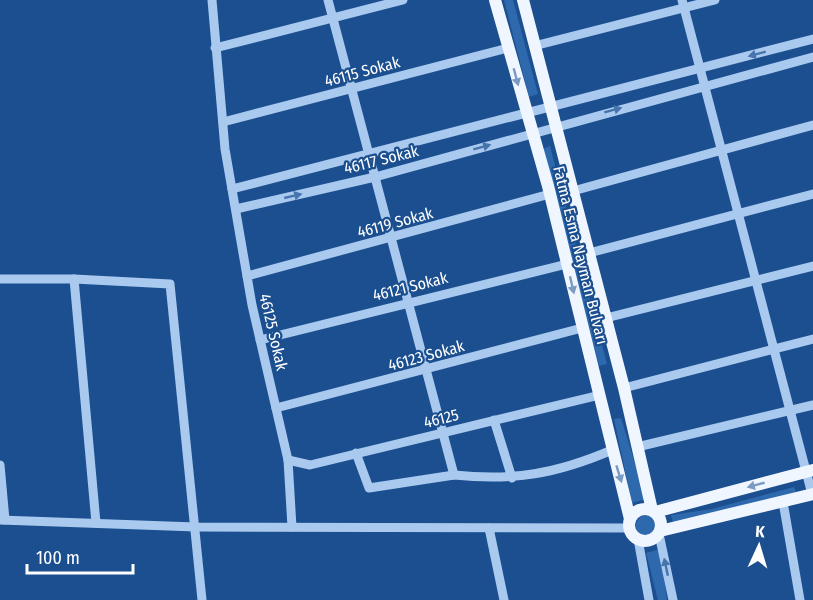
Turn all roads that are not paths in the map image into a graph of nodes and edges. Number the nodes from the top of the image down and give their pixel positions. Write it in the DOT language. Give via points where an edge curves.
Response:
graph roads {
  1 [pos="212,0"];
  2 [pos="328,0"];
  3 [pos="403,0"];
  4 [pos="495,0"];
  5 [pos="523,0"];
  6 [pos="715,0"];
  7 [pos="683,4"];
  8 [pos="334,19"];
  9 [pos="813,39"];
  10 [pos="534,46"];
  11 [pos="215,48"];
  12 [pos="508,48"];
  13 [pos="813,57"];
  14 [pos="700,70"];
  15 [pos="704,85"];
  16 [pos="352,90"];
  17 [pos="552,108"];
  18 [pos="526,114"];
  19 [pos="223,122"];
  20 [pos="556,125"];
  21 [pos="813,125"];
  22 [pos="532,134"];
  23 [pos="721,150"];
  24 [pos="369,154"];
  25 [pos="375,177"];
  26 [pos="232,189"];
  27 [pos="573,191"];
  28 [pos="550,194"];
  29 [pos="813,194"];
  30 [pos="236,209"];
  31 [pos="738,213"];
  32 [pos="392,239"];
  33 [pos="589,253"];
  34 [pos="567,264"];
  35 [pos="813,266"];
  36 [pos="247,276"];
  37 [pos="0,279"];
  38 [pos="74,279"];
  39 [pos="756,280"];
  40 [pos="408,302"];
  41 [pos="606,318"];
  42 [pos="582,328"];
  43 [pos="813,339"];
  44 [pos="260,340"];
  45 [pos="774,349"];
  46 [pos="426,370"];
  47 [pos="624,388"];
  48 [pos="600,395"];
  49 [pos="813,405"];
  50 [pos="276,408"];
  51 [pos="790,411"];
  52 [pos="494,420"];
  53 [pos="441,433"];
  54 [pos="637,447"];
  55 [pos="612,450"];
  56 [pos="356,453"];
  57 [pos="288,460"];
  58 [pos="0,465"];
  59 [pos="809,471"];
  60 [pos="454,475"];
  61 [pos="512,478"];
  62 [pos="812,494"];
  63 [pos="783,502"];
  64 [pos="653,511"];
  65 [pos="3,520"];
  66 [pos="96,523"];
  67 [pos="630,523"];
  68 [pos="196,527"];
  69 [pos="292,527"];
  70 [pos="489,528"];
  71 [pos="660,533"];
  72 [pos="638,539"];
  73 [pos="202,600"];
  74 [pos="504,600"];
  75 [pos="649,600"];
  76 [pos="673,600"];
  77 [pos="800,600"];
  1 -- 11 [label="street"];
  2 -- 8 [label="street"];
  3 -- 8 [label="street"];
  4 -- 12 [label="main road, Fatma Esma Nayman Bulvarı"];
  5 -- 10 [label="main road, Fatma Esma Nayman Bulvarı"];
  6 -- 7 [label="street"];
  7 -- 10 [label="street"];
  7 -- 14 [label="street"];
  8 -- 11 [label="street"];
  8 -- 16 [label="street"];
  9 -- 14 [label="street, 46117 Sokak, one-way"];
  10 -- 17 [label="main road, Fatma Esma Nayman Bulvarı"];
  11 -- 19 [label="street"];
  12 -- 16 [label="street, 46115 Sokak"];
  12 -- 18 [label="main road, Fatma Esma Nayman Bulvarı, one-way"];
  13 -- 15 [label="street, 46117 Sokak"];
  14 -- 15 [label="street"];
  14 -- 17 [label="street, 46117 Sokak"];
  20 -- 15 [label="street, 46117 Sokak, one-way"];
  15 -- 23 [label="street"];
  16 -- 19 [label="street, 46115 Sokak"];
  16 -- 24 [label="street"];
  17 -- 18 [label="street, 46117 Sokak"];
  17 -- 20 [label="main road, Fatma Esma Nayman Bulvarı"];
  18 -- 22 [label="main road, Fatma Esma Nayman Bulvarı"];
  18 -- 24 [label="street, 46117 Sokak"];
  19 -- 26 [label="street"];
  20 -- 22 [label="street, 46117 Sokak"];
  20 -- 27 [label="main road, Fatma Esma Nayman Bulvarı"];
  21 -- 23 [label="street"];
  25 -- 22 [label="street, 46117 Sokak, one-way"];
  22 -- 28 [label="main road, Fatma Esma Nayman Bulvarı"];
  23 -- 27 [label="street"];
  23 -- 31 [label="street"];
  24 -- 25 [label="street"];
  24 -- 26 [label="street, 46117 Sokak"];
  30 -- 25 [label="street, 46117 Sokak, one-way"];
  25 -- 32 [label="street"];
  26 -- 30 [label="street, 46125 Sokak"];
  27 -- 33 [label="main road, Fatma Esma Nayman Bulvarı"];
  28 -- 32 [label="street, 46119 Sokak"];
  28 -- 34 [label="main road, Fatma Esma Nayman Bulvarı"];
  29 -- 31 [label="street"];
  30 -- 36 [label="street, 46125 Sokak"];
  31 -- 33 [label="street"];
  31 -- 39 [label="street"];
  32 -- 36 [label="street, 46119 Sokak"];
  32 -- 40 [label="street"];
  33 -- 41 [label="main road, Fatma Esma Nayman Bulvarı"];
  34 -- 40 [label="street, 46121 Sokak"];
  34 -- 42 [label="main road, Fatma Esma Nayman Bulvarı, one-way"];
  35 -- 39 [label="street"];
  36 -- 44 [label="street, 46125 Sokak"];
  37 -- 38 [label="street"];
  38 -- 66 [label="street"];
  38 -- 68 [label="street" via="170,284"];
  39 -- 41 [label="street"];
  39 -- 45 [label="street"];
  40 -- 44 [label="street, 46121 Sokak"];
  40 -- 46 [label="street"];
  41 -- 47 [label="main road, Fatma Esma Nayman Bulvarı"];
  42 -- 46 [label="street, 46123 Sokak"];
  42 -- 48 [label="main road, Fatma Esma Nayman Bulvarı"];
  43 -- 45 [label="street"];
  44 -- 50 [label="street, 46125 Sokak"];
  45 -- 47 [label="street"];
  45 -- 51 [label="street"];
  46 -- 50 [label="street, 46123 Sokak"];
  46 -- 53 [label="street"];
  47 -- 54 [label="main road, Fatma Esma Nayman Bulvarı"];
  48 -- 52 [label="street, 46125"];
  48 -- 55 [label="main road, Fatma Esma Nayman Bulvarı"];
  49 -- 51 [label="street"];
  50 -- 57 [label="street, 46125 Sokak"];
  51 -- 54 [label="street"];
  51 -- 59 [label="street"];
  52 -- 53 [label="street, 46125"];
  52 -- 61 [label="street"];
  53 -- 56 [label="street, 46125"];
  53 -- 60 [label="street"];
  54 -- 64 [label="main road, Fatma Esma Nayman Bulvarı"];
  55 -- 61 [label="street" via="550,471"];
  55 -- 67 [label="main road, Fatma Esma Nayman Bulvarı, one-way"];
  56 -- 57 [label="street, 46125" via="310,465"];
  56 -- 60 [label="street" via="369,488"];
  57 -- 69 [label="street, 46125 Sokak"];
  58 -- 65 [label="street"];
  59 -- 62 [label="street"];
  59 -- 64 [label="main road, one-way"];
  60 -- 61 [label="street"];
  62 -- 63 [label="main road"];
  63 -- 71 [label="main road"];
  63 -- 77 [label="street"];
  64 -- 67 [label="main road" via="637,511"];
  64 -- 71 [label="main road" via="661,521"];
  65 -- 66 [label="street"];
  66 -- 68 [label="street"];
  67 -- 70 [label="street"];
  67 -- 72 [label="main road"];
  68 -- 69 [label="street"];
  68 -- 73 [label="street"];
  69 -- 70 [label="street"];
  70 -- 74 [label="street"];
  71 -- 72 [label="main road" via="652,540"];
  76 -- 71 [label="street, one-way"];
  72 -- 75 [label="street"];
}
